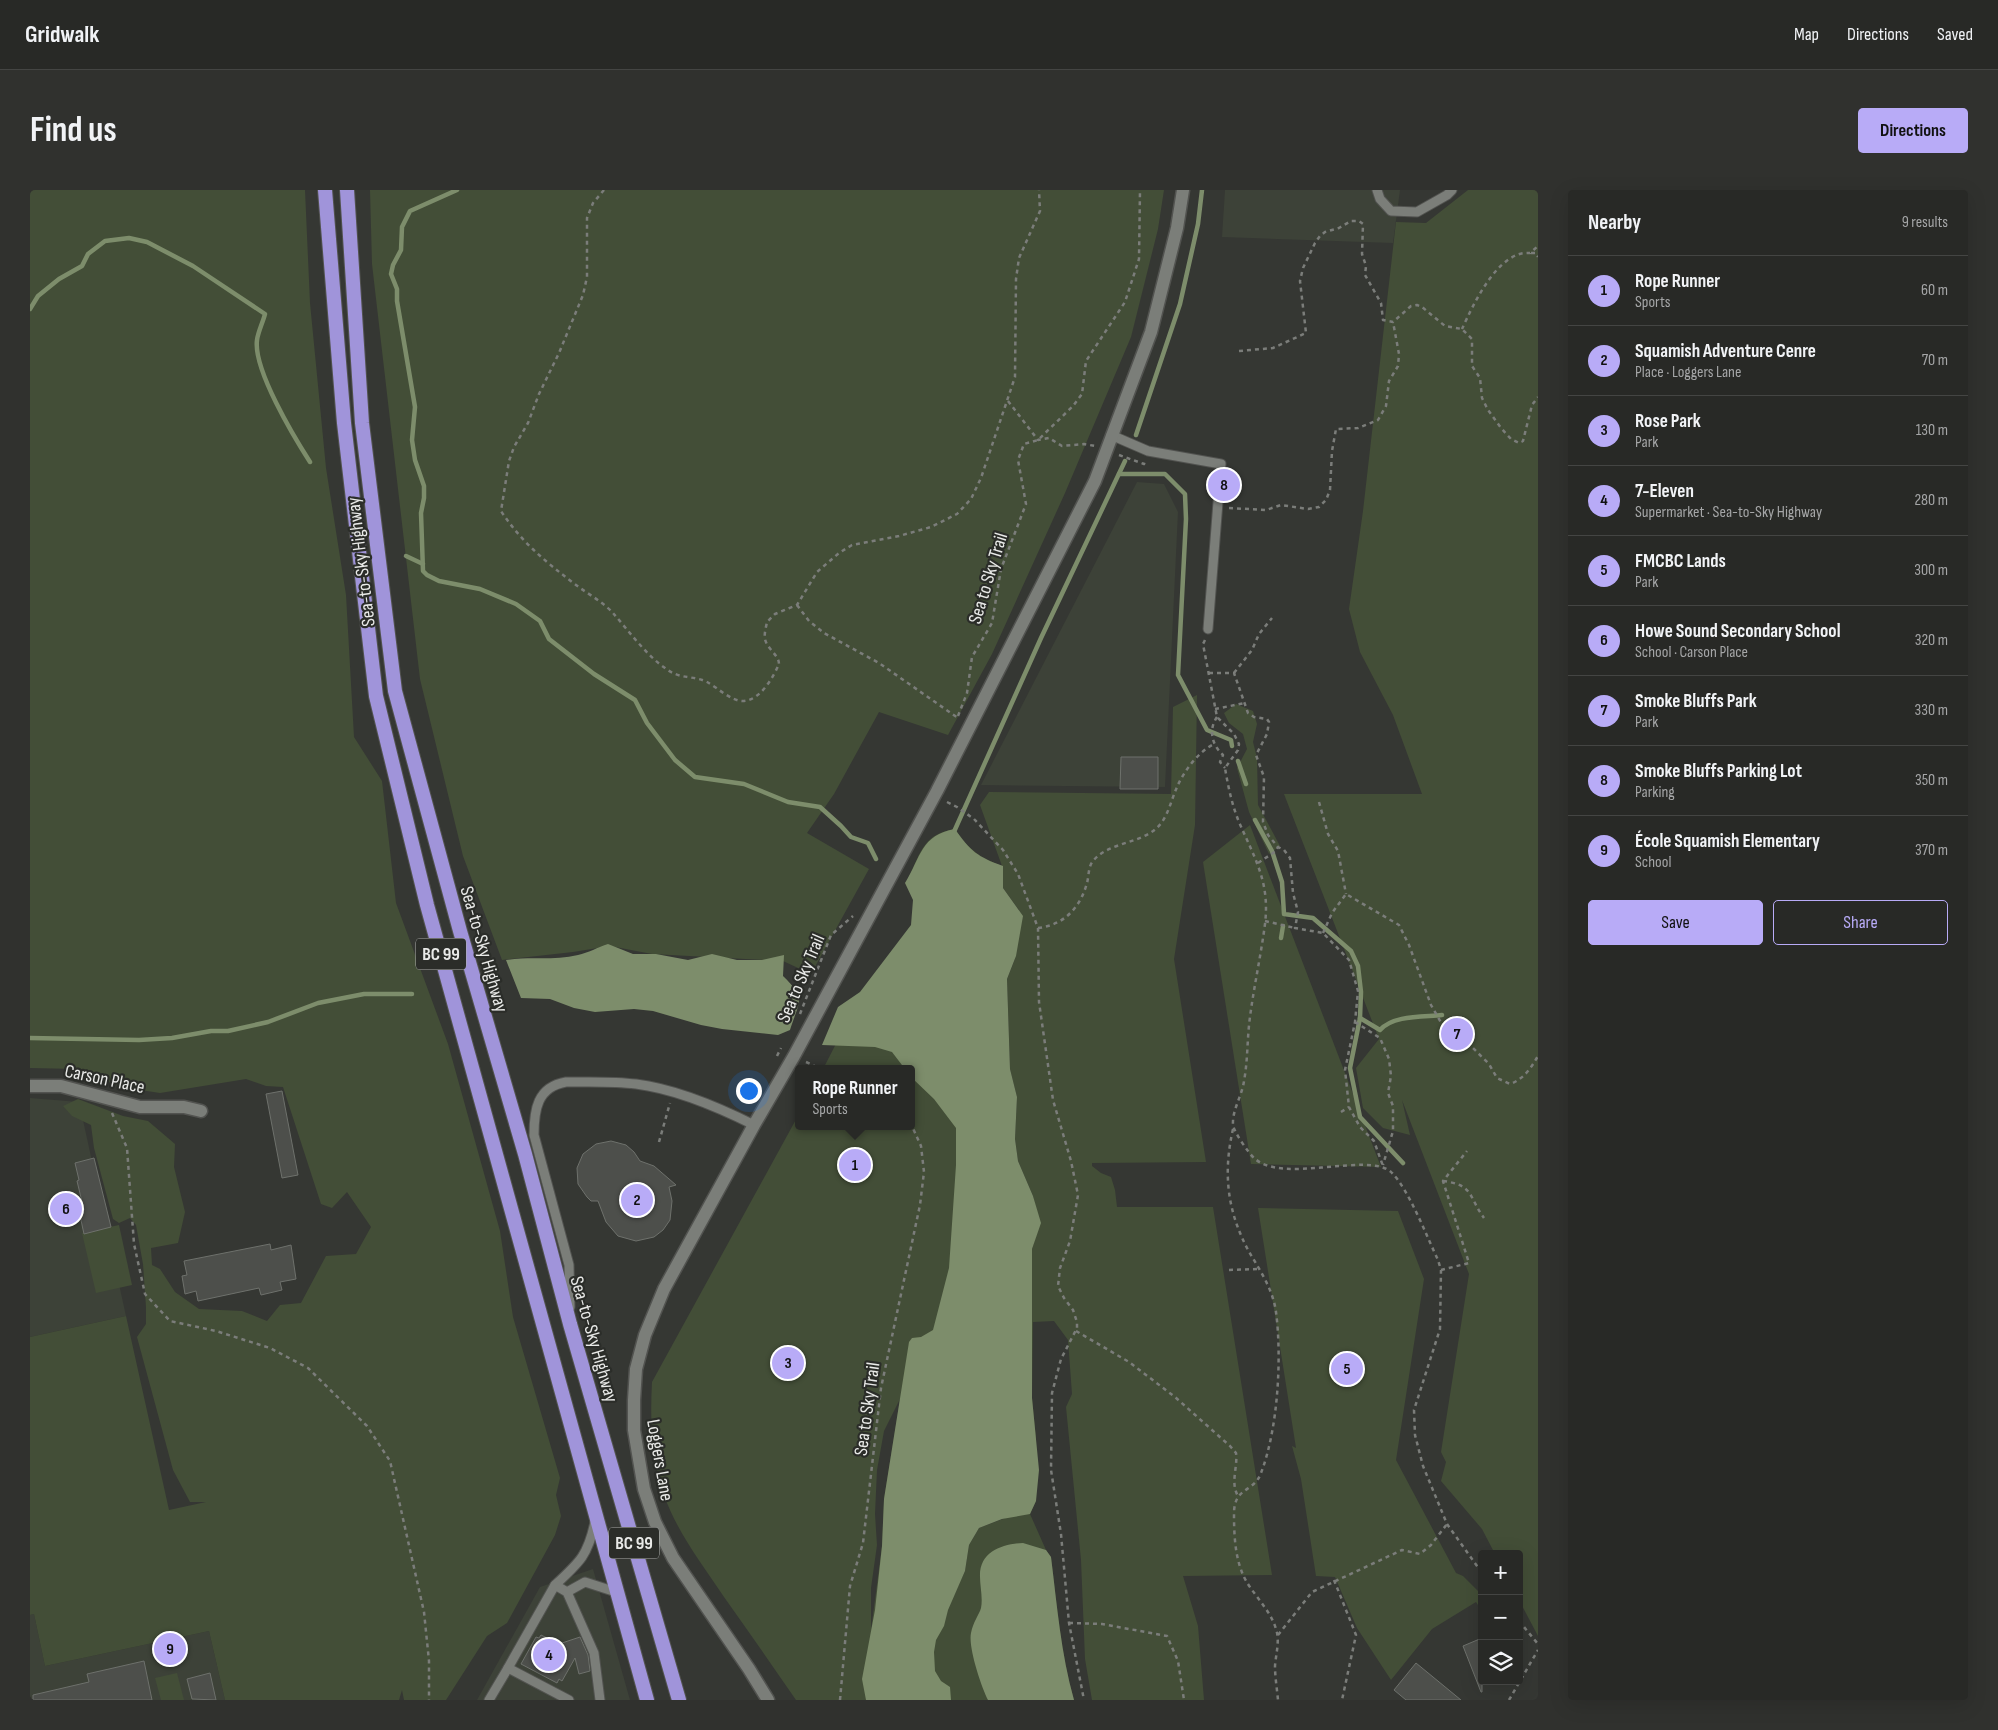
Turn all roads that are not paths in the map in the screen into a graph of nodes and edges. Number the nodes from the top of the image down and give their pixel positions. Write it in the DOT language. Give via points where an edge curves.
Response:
graph roads {
  1 [pos="325,190"];
  2 [pos="347,190"];
  3 [pos="1183,190"];
  4 [pos="1377,190"];
  5 [pos="1452,190"];
  6 [pos="1111,435"];
  7 [pos="1208,629"];
  8 [pos="30,1086"];
  9 [pos="201,1111"];
  10 [pos="754,1125"];
  11 [pos="570,1324"];
  12 [pos="596,1519"];
  13 [pos="555,1585"];
  14 [pos="567,1592"];
  15 [pos="616,1592"];
  16 [pos="508,1668"];
  17 [pos="493,1699"];
  18 [pos="569,1700"];
  19 [pos="600,1700"];
  20 [pos="646,1700"];
  21 [pos="679,1700"];
  22 [pos="768,1700"];
  1 -- 12 [label="highway, Sea-to-Sky Highway / BC 99" via="344,422 376,696 427,905"];
  2 -- 11 [label="highway, Sea-to-Sky Highway / BC 99" via="362,423 395,691"];
  3 -- 6 [label="street, Loggers Lane" via="1177,228 1151,332"];
  4 -- 5 [label="lane" via="1391,211 1417,212"];
  6 -- 7 [label="lane" via="1148,451 1221,464"];
  6 -- 10 [label="street, Loggers Lane" via="1095,481 934,796"];
  8 -- 9 [label="street, Carson Place" via="61,1086 140,1107"];
  10 -- 11 [label="lane" via="674,1092 638,1084 566,1082 550,1088 534,1114 534,1135 569,1265"];
  10 -- 22 [label="street, Loggers Lane" via="664,1289 644,1335 636,1369 634,1430 644,1489 655,1522 674,1558"];
  11 -- 21 [label="highway, Sea-to-Sky Highway / BC 99"];
  12 -- 13 [label="lane" via="591,1544 577,1565"];
  12 -- 15 [label="highway, Sea-to-Sky Highway / BC 99"];
  13 -- 14 [label="lane"];
  13 -- 16 [label="lane"];
  14 -- 15 [label="lane" via="584,1582"];
  14 -- 19 [label="lane" via="594,1653"];
  15 -- 20 [label="highway, Sea-to-Sky Highway / BC 99"];
  16 -- 17 [label="lane"];
  16 -- 18 [label="lane"];
}
